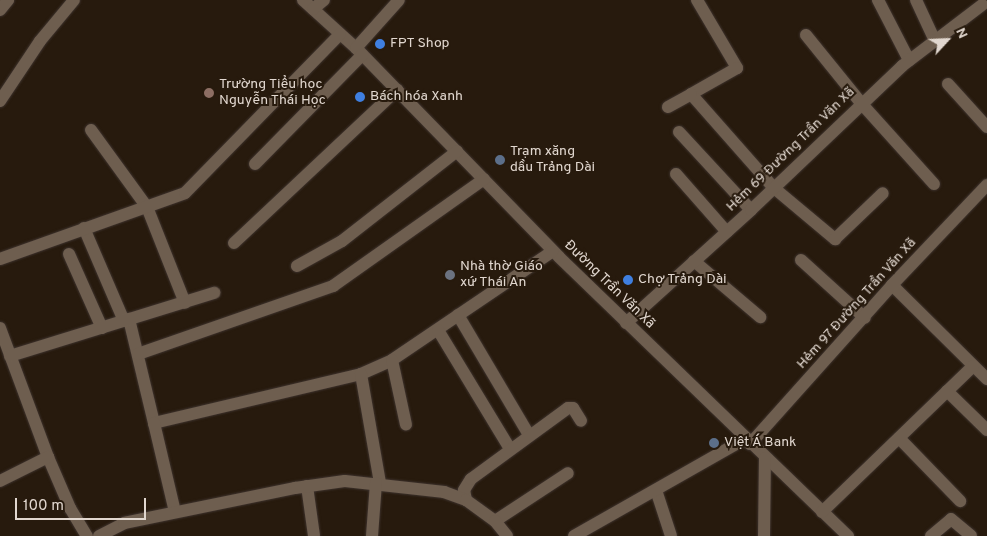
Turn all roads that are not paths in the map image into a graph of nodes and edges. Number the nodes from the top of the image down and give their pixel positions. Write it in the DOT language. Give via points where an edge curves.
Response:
graph roads {
  1 [pos="8,0"];
  2 [pos="74,0"];
  3 [pos="303,0"];
  4 [pos="324,0"];
  5 [pos="399,0"];
  6 [pos="697,0"];
  7 [pos="878,0"];
  8 [pos="916,0"];
  9 [pos="983,7"];
  10 [pos="313,9"];
  11 [pos="0,10"];
  12 [pos="340,34"];
  13 [pos="806,35"];
  14 [pos="935,41"];
  15 [pos="359,51"];
  16 [pos="909,60"];
  17 [pos="948,84"];
  18 [pos="397,90"];
  19 [pos="691,94"];
  20 [pos="0,101"];
  21 [pos="861,103"];
  22 [pos="668,108"];
  23 [pos="984,118"];
  24 [pos="91,130"];
  25 [pos="679,132"];
  26 [pos="456,151"];
  27 [pos="255,164"];
  28 [pos="676,174"];
  29 [pos="484,179"];
  30 [pos="934,184"];
  31 [pos="774,188"];
  32 [pos="985,192"];
  33 [pos="883,193"];
  34 [pos="147,207"];
  35 [pos="751,210"];
  36 [pos="84,228"];
  37 [pos="726,232"];
  38 [pos="234,243"];
  39 [pos="553,251"];
  40 [pos="69,254"];
  41 [pos="0,259"];
  42 [pos="801,260"];
  43 [pos="694,261"];
  44 [pos="297,266"];
  45 [pos="892,285"];
  46 [pos="214,293"];
  47 [pos="185,302"];
  48 [pos="458,315"];
  49 [pos="760,317"];
  50 [pos="865,318"];
  51 [pos="126,320"];
  52 [pos="626,322"];
  53 [pos="0,328"];
  54 [pos="102,328"];
  55 [pos="438,330"];
  56 [pos="138,354"];
  57 [pos="10,356"];
  58 [pos="392,360"];
  59 [pos="973,366"];
  60 [pos="361,374"];
  61 [pos="987,379"];
  62 [pos="947,391"];
  63 [pos="581,422"];
  64 [pos="154,424"];
  65 [pos="406,425"];
  66 [pos="987,430"];
  67 [pos="529,435"];
  68 [pos="899,438"];
  69 [pos="748,441"];
  70 [pos="510,449"];
  71 [pos="48,457"];
  72 [pos="765,458"];
  73 [pos="568,473"];
  74 [pos="0,480"];
  75 [pos="378,483"];
  76 [pos="308,486"];
  77 [pos="656,490"];
  78 [pos="466,500"];
  79 [pos="960,501"];
  80 [pos="175,512"];
  81 [pos="822,512"];
  82 [pos="495,521"];
  83 [pos="115,531"];
  84 [pos="87,536"];
  85 [pos="99,536"];
  86 [pos="314,536"];
  87 [pos="372,536"];
  88 [pos="507,536"];
  89 [pos="574,536"];
  90 [pos="671,536"];
  91 [pos="764,536"];
  92 [pos="848,536"];
  93 [pos="931,536"];
  94 [pos="971,536"];
  1 -- 11 [label="street"];
  2 -- 20 [label="street" via="40,42"];
  3 -- 10 [label="street, Đường Trần Văn Xã"];
  4 -- 10 [label="street"];
  5 -- 15 [label="street"];
  6 -- 19 [label="street" via="737,68"];
  7 -- 16 [label="street"];
  8 -- 14 [label="street"];
  9 -- 14 [label="street, Hẻm 69 Đường Trần Văn Xã"];
  10 -- 12 [label="street, Đường Trần Văn Xã"];
  12 -- 15 [label="street, Đường Trần Văn Xã"];
  12 -- 34 [label="street" via="184,193"];
  13 -- 21 [label="street"];
  14 -- 16 [label="street, Hẻm 69 Đường Trần Văn Xã"];
  15 -- 18 [label="street, Đường Trần Văn Xã"];
  15 -- 27 [label="street"];
  16 -- 21 [label="street, Hẻm 69 Đường Trần Văn Xã"];
  17 -- 23 [label="street"];
  18 -- 26 [label="street, Đường Trần Văn Xã"];
  18 -- 38 [label="street"];
  19 -- 22 [label="street"];
  19 -- 31 [label="street"];
  21 -- 30 [label="street"];
  21 -- 31 [label="street, Hẻm 69 Đường Trần Văn Xã"];
  24 -- 34 [label="street"];
  25 -- 35 [label="street"];
  26 -- 29 [label="street, Đường Trần Văn Xã"];
  26 -- 44 [label="street" via="342,241"];
  28 -- 37 [label="street"];
  29 -- 39 [label="street, Đường Trần Văn Xã"];
  29 -- 56 [label="street" via="333,286"];
  31 -- 33 [label="street" via="835,239"];
  31 -- 35 [label="street, Hẻm 69 Đường Trần Văn Xã"];
  32 -- 45 [label="street, Hẻm 97 Đường Trần Văn Xã"];
  34 -- 36 [label="street"];
  34 -- 47 [label="street"];
  35 -- 37 [label="street, Hẻm 69 Đường Trần Văn Xã"];
  36 -- 41 [label="street"];
  36 -- 51 [label="street"];
  37 -- 43 [label="street, Hẻm 69 Đường Trần Văn Xã"];
  39 -- 48 [label="street"];
  39 -- 52 [label="street, Đường Trần Văn Xã"];
  40 -- 54 [label="street"];
  42 -- 50 [label="street"];
  43 -- 49 [label="street"];
  43 -- 52 [label="street, Hẻm 69 Đường Trần Văn Xã"];
  45 -- 50 [label="street, Hẻm 97 Đường Trần Văn Xã"];
  45 -- 59 [label="street"];
  46 -- 47 [label="street"];
  47 -- 51 [label="street"];
  48 -- 55 [label="street"];
  48 -- 67 [label="street"];
  50 -- 69 [label="street, Hẻm 97 Đường Trần Văn Xã"];
  51 -- 54 [label="street"];
  51 -- 56 [label="street"];
  52 -- 69 [label="street, Đường Trần Văn Xã"];
  53 -- 57 [label="street"];
  54 -- 57 [label="street"];
  55 -- 58 [label="street"];
  55 -- 70 [label="street"];
  56 -- 64 [label="street"];
  57 -- 71 [label="street"];
  58 -- 60 [label="street"];
  58 -- 65 [label="street"];
  59 -- 61 [label="street"];
  59 -- 62 [label="street"];
  60 -- 64 [label="street"];
  60 -- 75 [label="street"];
  62 -- 66 [label="street"];
  62 -- 68 [label="street"];
  63 -- 67 [label="street" via="573,408 568,408"];
  64 -- 80 [label="street"];
  67 -- 70 [label="street"];
  68 -- 79 [label="street"];
  68 -- 81 [label="street"];
  69 -- 72 [label="street, Đường Trần Văn Xã"];
  69 -- 77 [label="street, Hẻm 97 Đường Trần Văn Xã"];
  70 -- 78 [label="street" via="466,485"];
  71 -- 74 [label="street"];
  71 -- 84 [label="street" via="70,508"];
  72 -- 81 [label="street, Đường Trần Văn Xã"];
  72 -- 91 [label="street"];
  73 -- 82 [label="street"];
  75 -- 76 [label="street" via="344,481"];
  75 -- 78 [label="street" via="444,492"];
  75 -- 87 [label="street"];
  76 -- 80 [label="street"];
  76 -- 86 [label="street"];
  77 -- 89 [label="street, Hẻm 97 Đường Trần Văn Xã"];
  77 -- 90 [label="street"];
  78 -- 82 [label="street"];
  80 -- 83 [label="street"];
  81 -- 92 [label="street, Đường Trần Văn Xã"];
  82 -- 88 [label="street"];
  83 -- 85 [label="street"];
  93 -- 94 [label="street" via="951,518"];
}
